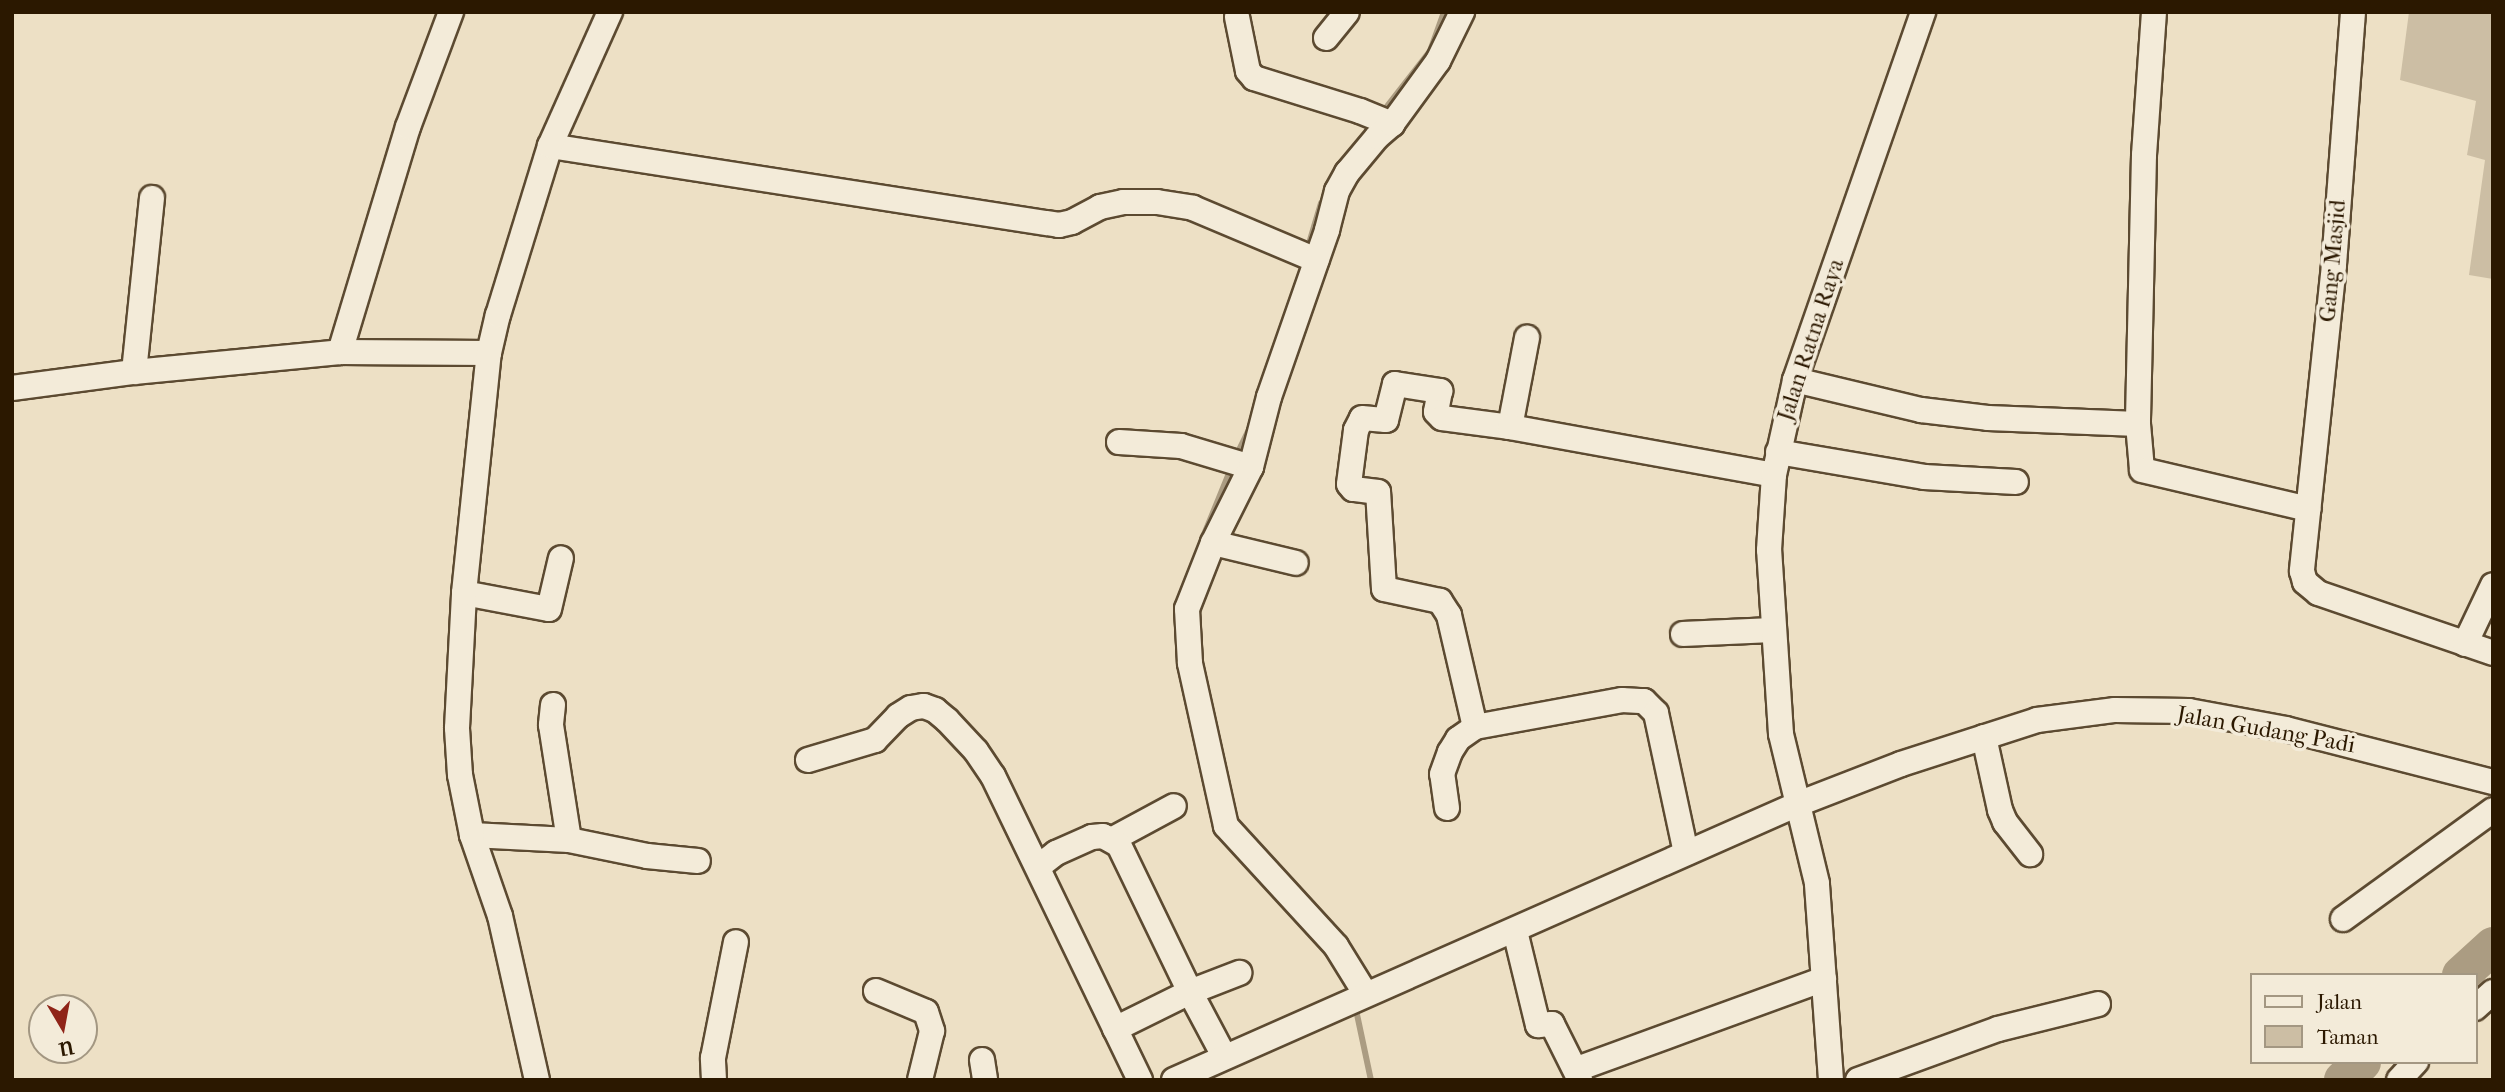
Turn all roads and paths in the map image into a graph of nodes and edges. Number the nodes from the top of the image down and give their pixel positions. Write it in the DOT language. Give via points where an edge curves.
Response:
graph roads {
  1 [pos="451,12"];
  2 [pos="610,12"];
  3 [pos="1347,12"];
  4 [pos="1462,12"];
  5 [pos="1923,12"];
  6 [pos="2154,12"];
  7 [pos="2353,12"];
  8 [pos="1237,17"];
  9 [pos="1326,38"];
  10 [pos="1378,118"];
  11 [pos="550,146"];
  12 [pos="152,198"];
  13 [pos="1312,258"];
  14 [pos="1527,338"];
  15 [pos="340,352"];
  16 [pos="489,353"];
  17 [pos="134,372"];
  18 [pos="1795,380"];
  19 [pos="12,388"];
  20 [pos="2138,424"];
  21 [pos="1510,427"];
  22 [pos="1119,442"];
  23 [pos="1776,463"];
  24 [pos="1244,465"];
  25 [pos="2016,482"];
  26 [pos="2308,509"];
  27 [pos="1213,543"];
  28 [pos="561,558"];
  29 [pos="1296,563"];
  30 [pos="2493,585"];
  31 [pos="464,593"];
  32 [pos="1772,630"];
  33 [pos="1683,634"];
  34 [pos="2465,644"];
  35 [pos="2493,653"];
  36 [pos="552,705"];
  37 [pos="1475,727"];
  38 [pos="1984,737"];
  39 [pos="808,760"];
  40 [pos="2493,782"];
  41 [pos="1797,804"];
  42 [pos="1174,806"];
  43 [pos="1447,808"];
  44 [pos="2493,810"];
  45 [pos="472,835"];
  46 [pos="1113,839"];
  47 [pos="569,840"];
  48 [pos="1686,853"];
  49 [pos="2030,854"];
  50 [pos="698,861"];
  51 [pos="1038,867"];
  52 [pos="2343,919"];
  53 [pos="1515,931"];
  54 [pos="736,942"];
  55 [pos="1239,973"];
  56 [pos="1824,979"];
  57 [pos="876,991"];
  58 [pos="1190,992"];
  59 [pos="2493,992"];
  60 [pos="1351,999"];
  61 [pos="2098,1004"];
  62 [pos="2477,1006"];
  63 [pos="1115,1029"];
  64 [pos="1224,1056"];
  65 [pos="2414,1064"];
  66 [pos="1578,1074"];
  67 [pos="537,1080"];
  68 [pos="714,1080"];
  69 [pos="920,1080"];
  70 [pos="1140,1080"];
  71 [pos="1174,1080"];
  72 [pos="1831,1080"];
  73 [pos="1858,1080"];
  74 [pos="2399,1080"];
  1 -- 15 [label="street" via="408,127"];
  2 -- 11 [label="street"];
  3 -- 9 [label="street"];
  4 -- 10 [label="street" via="1438,61"];
  5 -- 18 [label="street, Jalan Ratna Raya"];
  6 -- 20 [label="street" via="2144,155"];
  7 -- 26 [label="street, Gang Masjid" via="2334,265"];
  8 -- 10 [label="street" via="1248,71 1254,78"];
  10 -- 13 [label="street" via="1377,137 1337,191"];
  11 -- 13 [label="street" via="1059,225 1100,207 1157,202 1193,208"];
  11 -- 16 [label="street"];
  12 -- 17 [label="street"];
  13 -- 24 [label="street"];
  14 -- 21 [label="street"];
  15 -- 16 [label="street"];
  15 -- 17 [label="street"];
  16 -- 31 [label="street"];
  17 -- 19 [label="street"];
  18 -- 20 [label="street" via="1921,410 1988,418"];
  18 -- 23 [label="street, Jalan Ratna Raya"];
  20 -- 26 [label="street" via="2142,470"];
  21 -- 23 [label="street"];
  21 -- 37 [label="street" via="1442,418 1436,412 1440,391 1395,384 1386,419 1362,418 1356,430 1349,484 1353,489 1378,492 1384,589 1440,601 1449,615"];
  22 -- 24 [label="street" via="1181,446"];
  23 -- 25 [label="street"];
  23 -- 32 [label="street, Jalan Ratna Raya" via="1769,550"];
  24 -- 27 [label="street"];
  26 -- 34 [label="street, Gang Masjid" via="2301,571 2305,582 2318,593"];
  27 -- 29 [label="street"];
  27 -- 60 [label="street" via="1192,589 1186,628 1226,827 1336,946"];
  28 -- 31 [label="street" via="549,609"];
  30 -- 34 [label="street"];
  31 -- 45 [label="street" via="457,740"];
  32 -- 33 [label="street"];
  32 -- 41 [label="street, Jalan Ratna Raya" via="1781,734"];
  34 -- 35 [label="street"];
  36 -- 47 [label="street"];
  37 -- 43 [label="street" via="1458,739 1442,775"];
  37 -- 48 [label="street" via="1622,700 1644,701 1656,713"];
  38 -- 40 [label="street, Jalan Gudang Padi" via="2074,713 2189,712 2286,729"];
  38 -- 41 [label="street, Jalan Gudang Padi"];
  38 -- 49 [label="street" via="2000,810"];
  39 -- 51 [label="street" via="876,740 911,708 935,710 985,763"];
  41 -- 48 [label="street, Jalan Gudang Padi"];
  41 -- 56 [label="street, Jalan Ratna Raya" via="1817,883"];
  42 -- 46 [label="street"];
  44 -- 52 [label="street"];
  45 -- 47 [label="street"];
  45 -- 67 [label="street" via="500,916"];
  46 -- 51 [label="street" via="1103,836 1083,841"];
  46 -- 58 [label="street"];
  47 -- 50 [label="street"];
  48 -- 53 [label="street, Jalan Gudang Padi"];
  51 -- 63 [label="street"];
  53 -- 60 [label="street, Jalan Gudang Padi"];
  53 -- 66 [label="street" via="1538,1025 1552,1024"];
  54 -- 68 [label="street" via="713,1058"];
  55 -- 58 [label="street"];
  56 -- 66 [label="street"];
  56 -- 72 [label="street, Jalan Ratna Raya"];
  57 -- 69 [label="street" via="926,1012 932,1031"];
  58 -- 63 [label="street"];
  58 -- 64 [label="street"];
  59 -- 62 [label="street"];
  60 -- 64 [label="street, Jalan Gudang Padi"];
  61 -- 73 [label="street" via="1998,1029"];
  63 -- 70 [label="street"];
  64 -- 71 [label="street, Jalan Gudang Padi"];
  65 -- 74 [label="street"];
}
